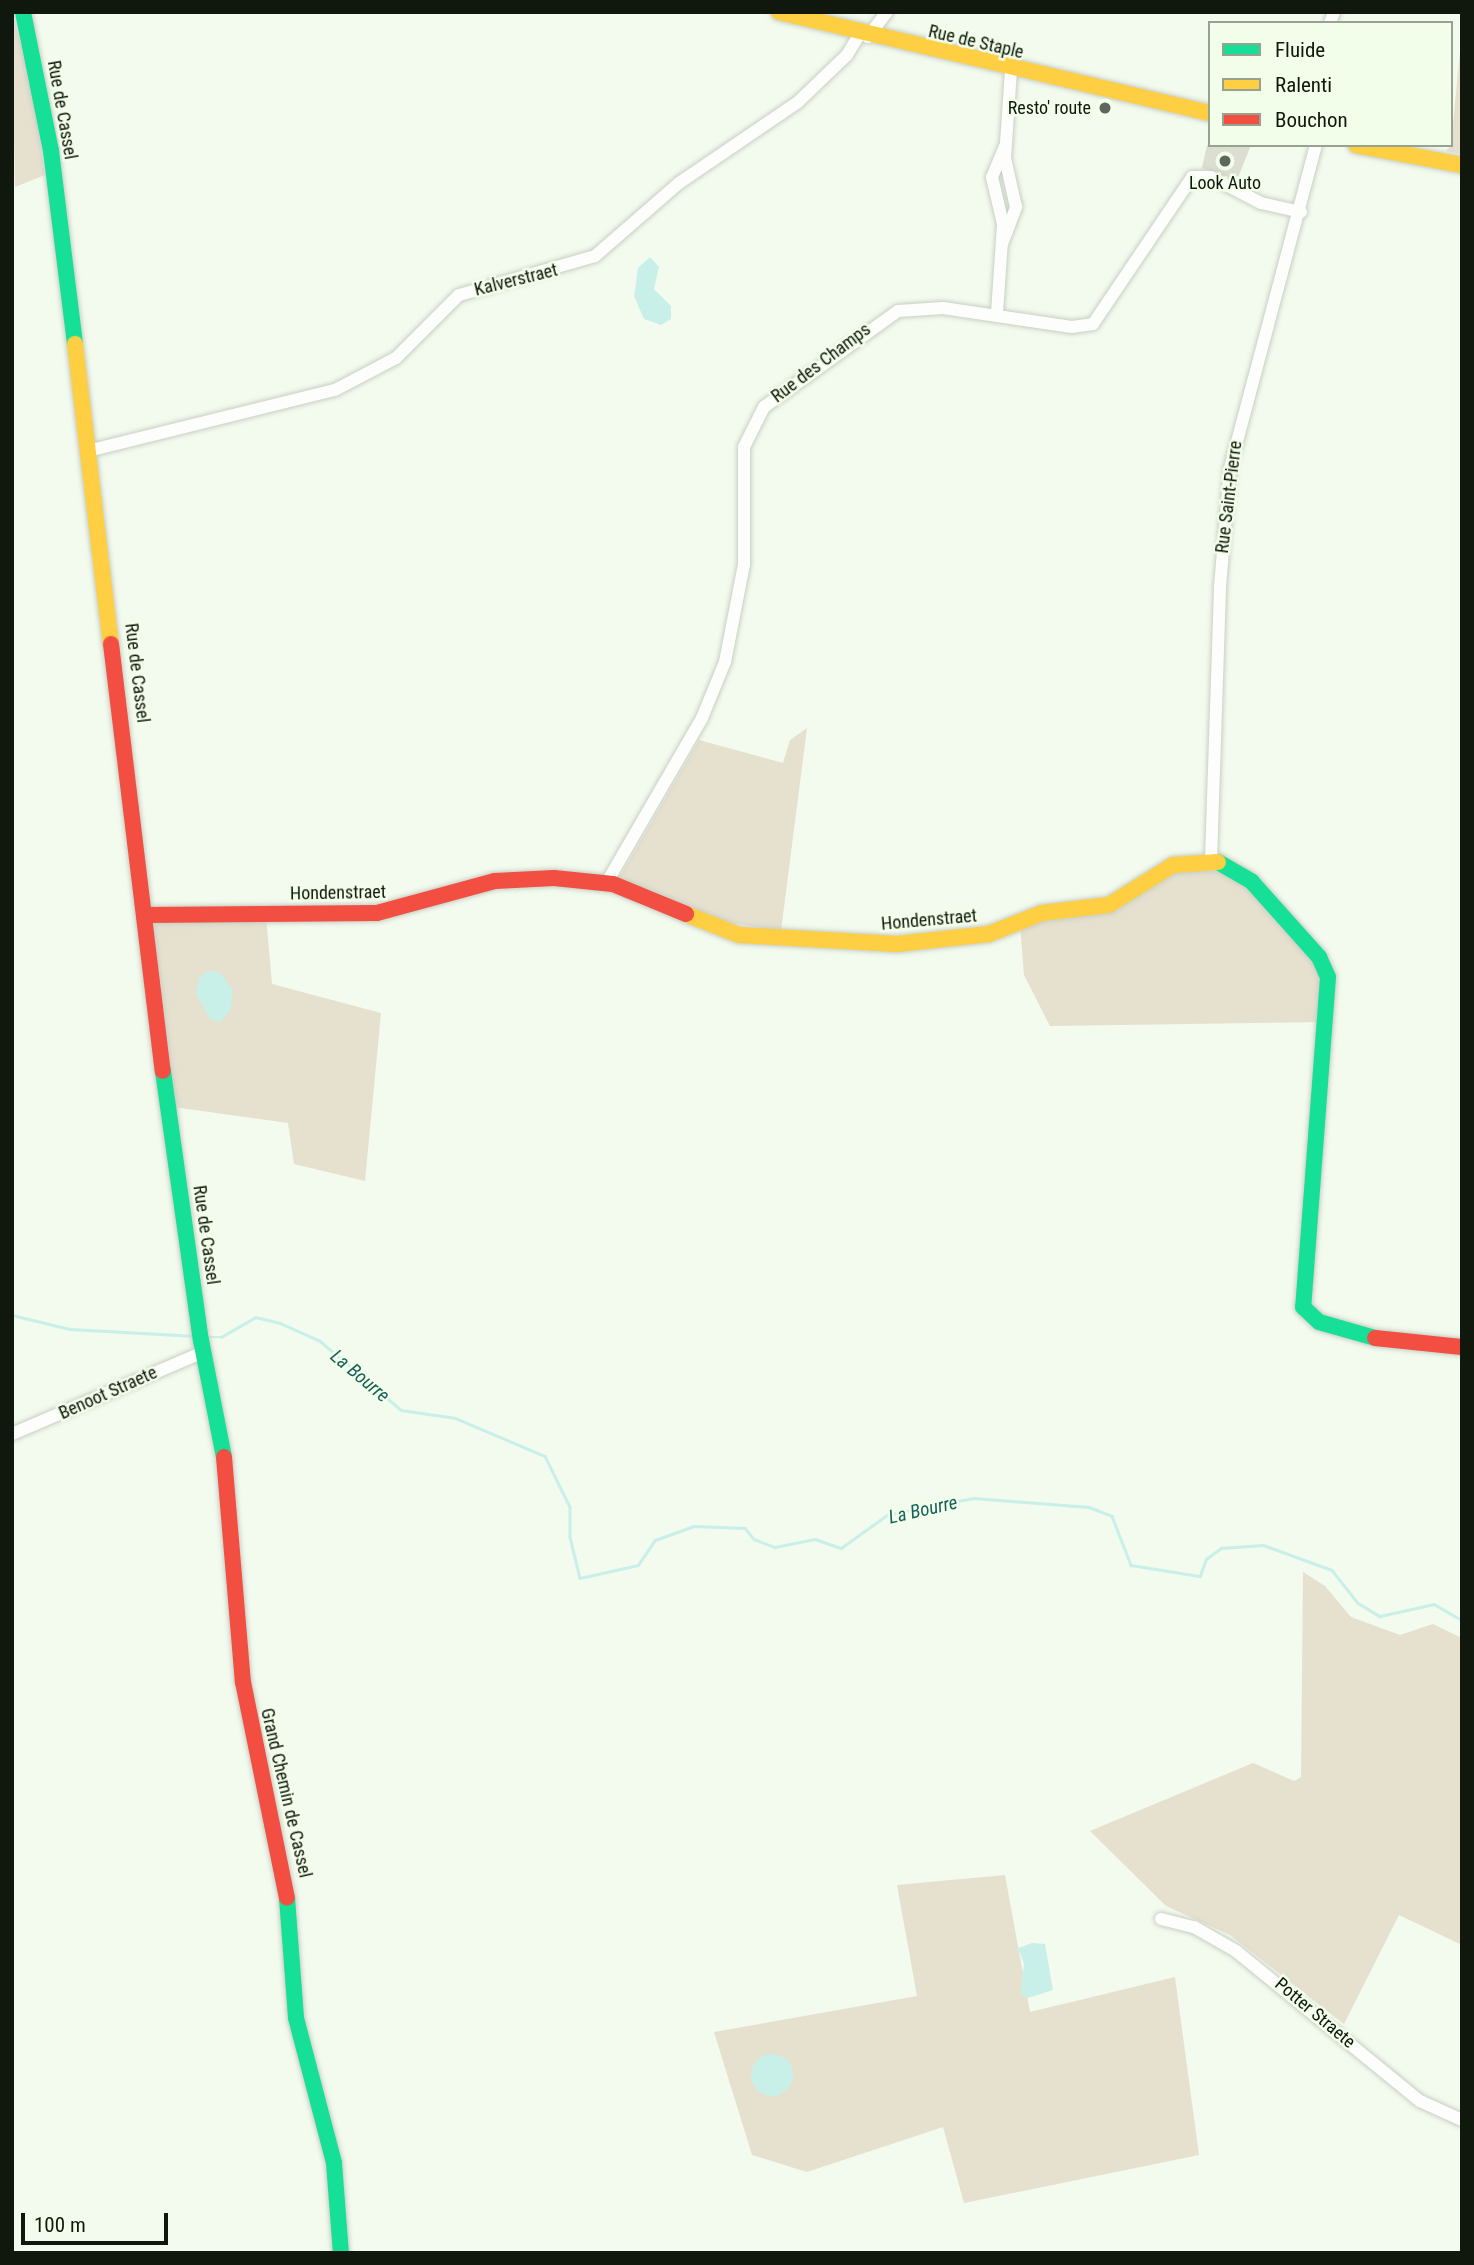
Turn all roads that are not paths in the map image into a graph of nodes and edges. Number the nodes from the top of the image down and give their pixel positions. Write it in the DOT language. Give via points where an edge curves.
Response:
graph roads {
  1 [pos="23,12"];
  2 [pos="779,12"];
  3 [pos="887,12"];
  4 [pos="864,36"];
  5 [pos="1012,70"];
  6 [pos="1084,85"];
  7 [pos="1208,105"];
  8 [pos="1208,113"];
  9 [pos="1316,147"];
  10 [pos="1366,147"];
  11 [pos="1462,162"];
  12 [pos="1301,212"];
  13 [pos="997,313"];
  14 [pos="88,452"];
  15 [pos="1211,860"];
  16 [pos="607,882"];
  17 [pos="146,915"];
  18 [pos="201,1341"];
  19 [pos="1462,1347"];
  20 [pos="12,1434"];
  21 [pos="1161,1919"];
  22 [pos="1462,2120"];
  23 [pos="341,2253"];
  1 -- 14 [label="street, Rue de Cassel" via="51,151"];
  2 -- 4 [label="street, Rue de Staple"];
  3 -- 4 [label="street, Kalverstraet"];
  4 -- 5 [label="street, Rue de Staple"];
  4 -- 14 [label="street, Kalverstraet" via="798,102 678,183 595,256 459,295 396,358 335,390"];
  5 -- 6 [label="street, Rue de Staple"];
  5 -- 13 [label="street" via="1006,146 992,177 1002,244"];
  6 -- 7 [label="street, Rue de Staple"];
  6 -- 8 [label="street, Rue de Staple"];
  9 -- 12 [label="street, Rue Saint-Pierre"];
  10 -- 11 [label="street"];
  12 -- 13 [label="street, Rue des Champs" via="1261,203 1210,177 1192,177 1093,324 1072,327"];
  12 -- 15 [label="street, Rue Saint-Pierre" via="1230,468 1220,587"];
  13 -- 16 [label="street, Rue des Champs" via="927,307 891,314 755,417 744,447 744,564 725,662 698,725"];
  14 -- 17 [label="street, Rue de Cassel"];
  15 -- 16 [label="street, Hondenstraet" via="1168,868 1108,905 1042,913 989,934 889,944 738,934"];
  15 -- 19 [label="street" via="1247,876 1320,957 1328,977 1301,1294 1306,1312 1319,1322 1379,1339"];
  16 -- 17 [label="street, Hondenstraet" via="507,879 377,914"];
  17 -- 18 [label="street, Rue de Cassel"];
  18 -- 20 [label="street, Benoot Straete"];
  18 -- 23 [label="street, Grand Chemin de Cassel" via="223,1448 245,1696 284,1866 296,2018 334,2163"];
  21 -- 22 [label="street, Potter Straete" via="1194,1927 1242,1955 1412,2095"];
}
